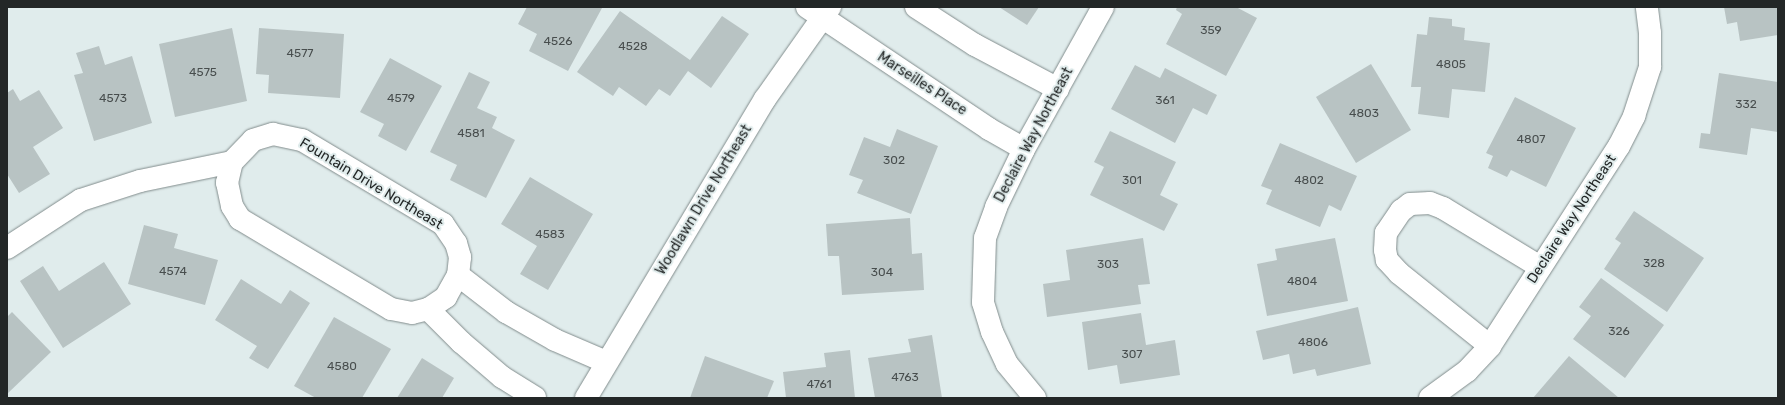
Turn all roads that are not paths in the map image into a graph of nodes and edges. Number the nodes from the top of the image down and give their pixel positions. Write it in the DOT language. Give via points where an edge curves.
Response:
graph roads {
  1 [pos="916,7"];
  2 [pos="1103,7"];
  3 [pos="1647,7"];
  4 [pos="820,10"];
  5 [pos="1058,89"];
  6 [pos="1024,149"];
  7 [pos="232,162"];
  8 [pos="7,248"];
  9 [pos="1540,267"];
  10 [pos="458,275"];
  11 [pos="428,309"];
  12 [pos="1490,346"];
  13 [pos="606,362"];
  14 [pos="1033,397"];
  15 [pos="535,398"];
  16 [pos="586,398"];
  17 [pos="1430,398"];
  1 -- 5 [label="street" via="975,46"];
  2 -- 5 [label="street, Declaire Way Northeast"];
  3 -- 9 [label="street, Declaire Way Northeast" via="1650,67 1634,116 1619,146"];
  4 -- 6 [label="street, Marseilles Place" via="989,129"];
  4 -- 13 [label="street, Woodlawn Drive Northeast"];
  5 -- 6 [label="street, Declaire Way Northeast"];
  6 -- 14 [label="street, Declaire Way Northeast" via="996,207 985,238 983,302 992,332 1007,364"];
  7 -- 8 [label="street" via="140,181 80,200"];
  7 -- 10 [label="street, Fountain Drive Northeast" via="253,140 273,134 302,140 443,224 456,243 460,257"];
  7 -- 11 [label="street, Fountain Drive Northeast" via="227,183 232,206 240,219 380,304 412,313"];
  9 -- 12 [label="street, Declaire Way Northeast" via="1516,310"];
  9 -- 12 [label="street" via="1443,208 1430,203 1410,204 1401,211 1386,233 1385,250 1388,260 1399,273"];
  10 -- 11 [label="street, Fountain Drive Northeast" via="446,297"];
  10 -- 13 [label="street" via="506,312 555,340"];
  11 -- 15 [label="street" via="502,378"];
  12 -- 17 [label="street, Declaire Way Northeast" via="1467,371"];
  13 -- 16 [label="street, Woodlawn Drive Northeast"];
}
